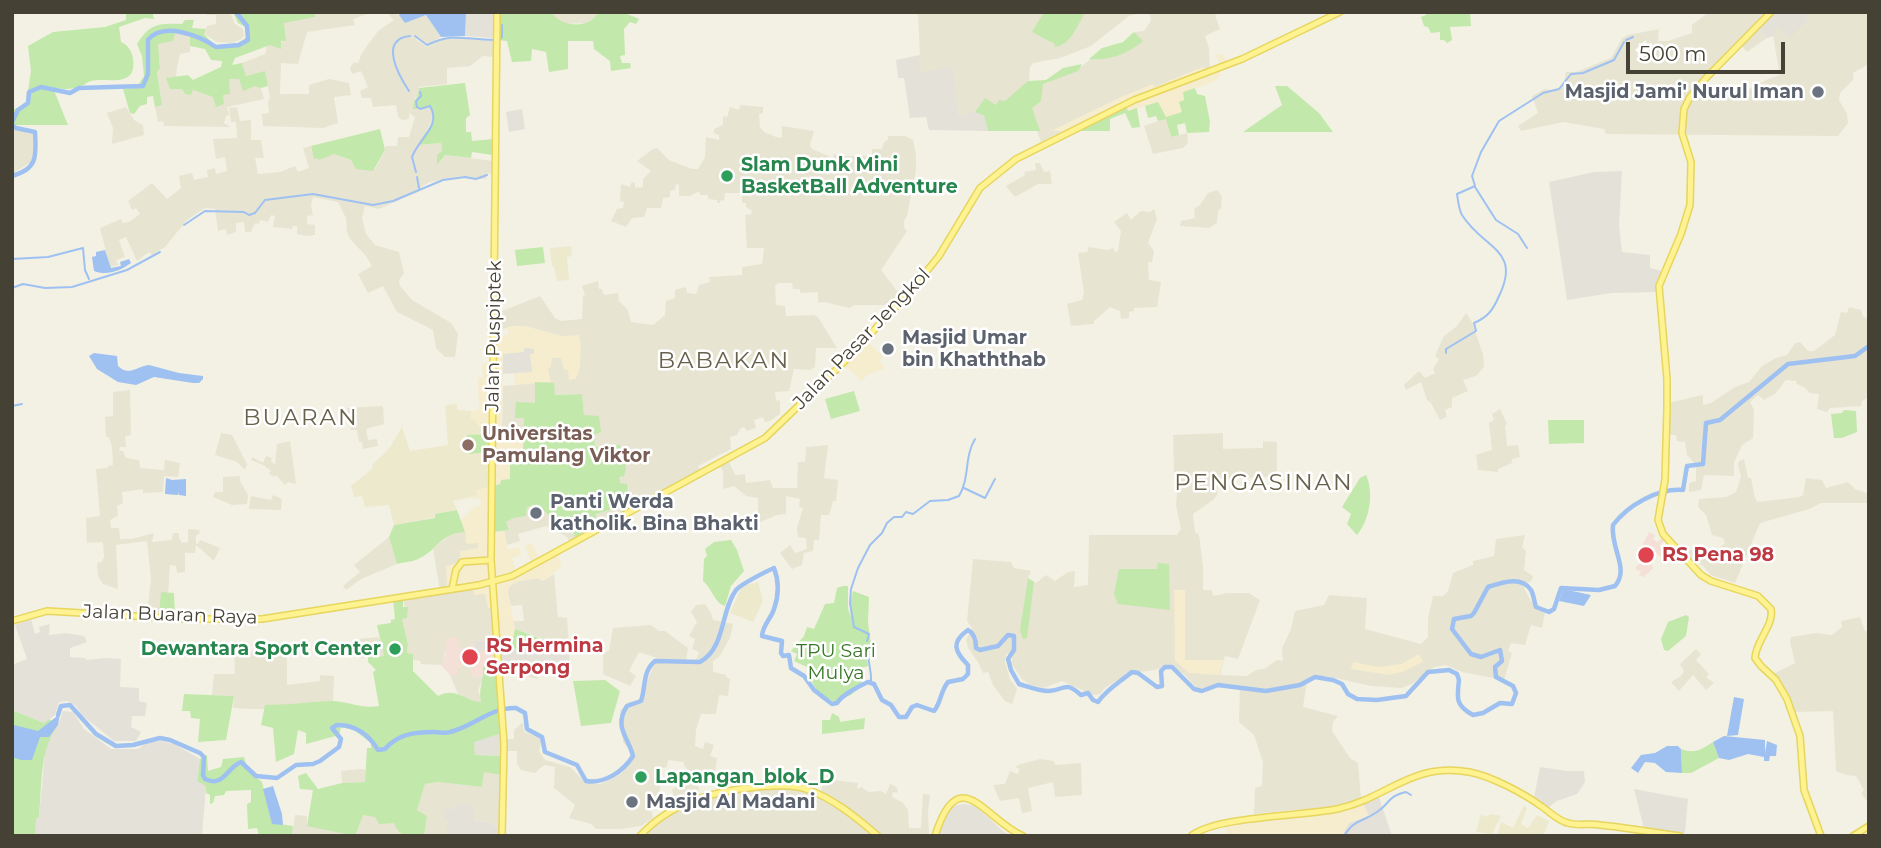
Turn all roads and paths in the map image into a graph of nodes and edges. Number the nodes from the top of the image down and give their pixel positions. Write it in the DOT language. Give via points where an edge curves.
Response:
graph roads {
  1 [pos="497,12"];
  2 [pos="1340,12"];
  3 [pos="1771,12"];
  4 [pos="491,561"];
  5 [pos="503,579"];
  6 [pos="492,582"];
  7 [pos="480,585"];
  8 [pos="454,588"];
  9 [pos="495,604"];
  10 [pos="12,621"];
  11 [pos="495,623"];
  12 [pos="1869,826"];
  13 [pos="502,836"];
  14 [pos="640,836"];
  15 [pos="878,836"];
  16 [pos="935,836"];
  17 [pos="1023,836"];
  18 [pos="1191,836"];
  19 [pos="1680,836"];
  20 [pos="1821,836"];
  21 [pos="1853,836"];
  1 -- 4 [label="main road, Jalan Puspiptek"];
  2 -- 5 [label="main road, Jalan Pasar Jengkol" via="1189,81 1133,100 1016,159 980,188 940,254 909,293 768,436"];
  3 -- 20 [label="main road" via="1706,78 1684,109 1682,133 1691,162 1690,205 1659,286 1667,379 1658,520 1666,538 1707,579 1751,593 1771,609 1755,658 1787,699 1800,736 1804,790"];
  4 -- 6 [label="main road, Jalan Puspiptek"];
  4 -- 8 [label="main road" via="462,562"];
  5 -- 6 [label="main road, Jalan Pasar Jengkol"];
  5 -- 9 [label="main road" via="496,588"];
  6 -- 7 [label="main road, Jalan Buaran Raya"];
  6 -- 9 [label="main road, Jalan Puspiptek"];
  7 -- 8 [label="main road, Jalan Buaran Raya"];
  7 -- 11 [label="main road" via="489,590"];
  8 -- 10 [label="main road, Jalan Buaran Raya" via="262,619 47,611"];
  9 -- 11 [label="main road, Jalan Puspiptek"];
  11 -- 13 [label="main road, Jalan Puspiptek" via="504,744"];
  12 -- 21 [label="main road"];
  14 -- 15 [label="main road" via="665,814 688,803 722,791 780,786 815,793"];
  16 -- 17 [label="main road" via="946,808 969,799"];
  18 -- 19 [label="main road" via="1253,819 1339,809 1409,777 1450,771 1482,776 1567,823"];
}
